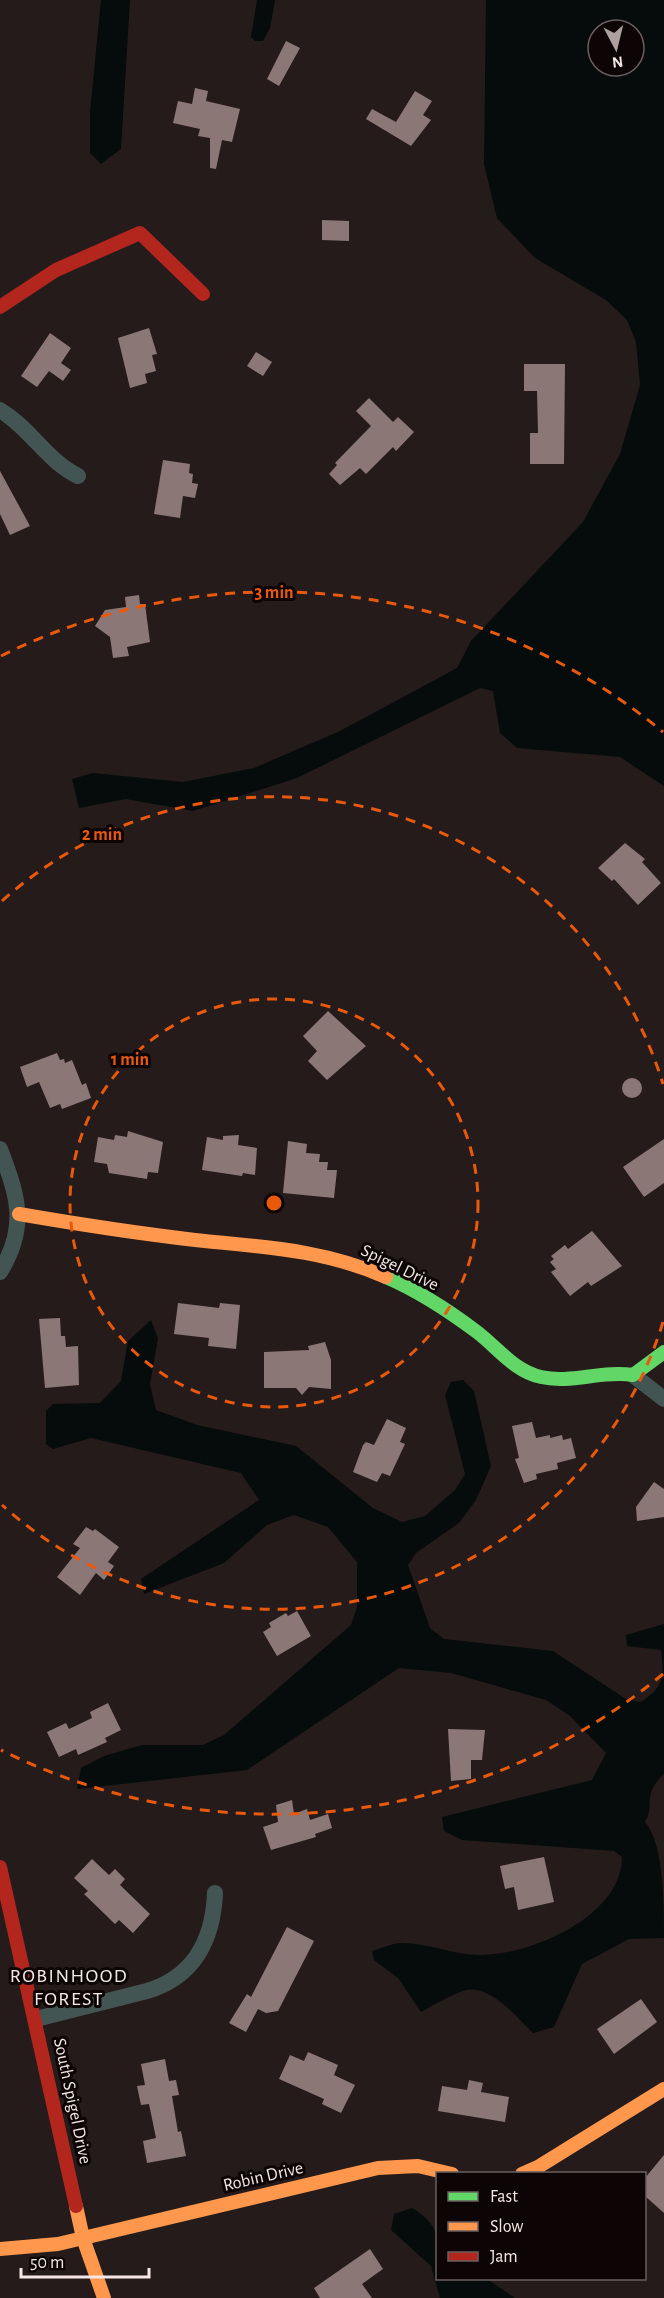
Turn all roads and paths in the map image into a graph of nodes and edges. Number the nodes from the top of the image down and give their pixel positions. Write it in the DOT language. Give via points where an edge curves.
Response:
graph roads {
  1 [pos="202,294"];
  2 [pos="0,308"];
  3 [pos="0,410"];
  4 [pos="78,476"];
  5 [pos="0,1149"];
  6 [pos="19,1214"];
  7 [pos="0,1272"];
  8 [pos="664,1352"];
  9 [pos="633,1375"];
  10 [pos="664,1399"];
  11 [pos="0,1867"];
  12 [pos="215,1893"];
  13 [pos="36,2019"];
  14 [pos="664,2089"];
  15 [pos="444,2172"];
  16 [pos="527,2172"];
  17 [pos="83,2238"];
  18 [pos="0,2249"];
  19 [pos="104,2298"];
  1 -- 2 [label="street" via="140,233 114,247 72,261 31,284"];
  3 -- 4 [label="street" via="26,430 50,458"];
  5 -- 6 [label="street"];
  6 -- 7 [label="street" via="16,1239"];
  6 -- 9 [label="street, Spigel Drive" via="118,1231 330,1256 383,1275 457,1316 525,1372 560,1379 623,1372"];
  8 -- 9 [label="street"];
  9 -- 10 [label="street"];
  11 -- 13 [label="street, South Spigel Drive"];
  12 -- 13 [label="street" via="209,1934 190,1967 179,1977 147,1991"];
  13 -- 17 [label="street, South Spigel Drive"];
  14 -- 16 [label="street"];
  15 -- 17 [label="street, Robin Drive" via="418,2166 378,2168"];
  17 -- 18 [label="street, Robin Drive" via="33,2248"];
  17 -- 19 [label="street, South Spigel Drive"];
}
